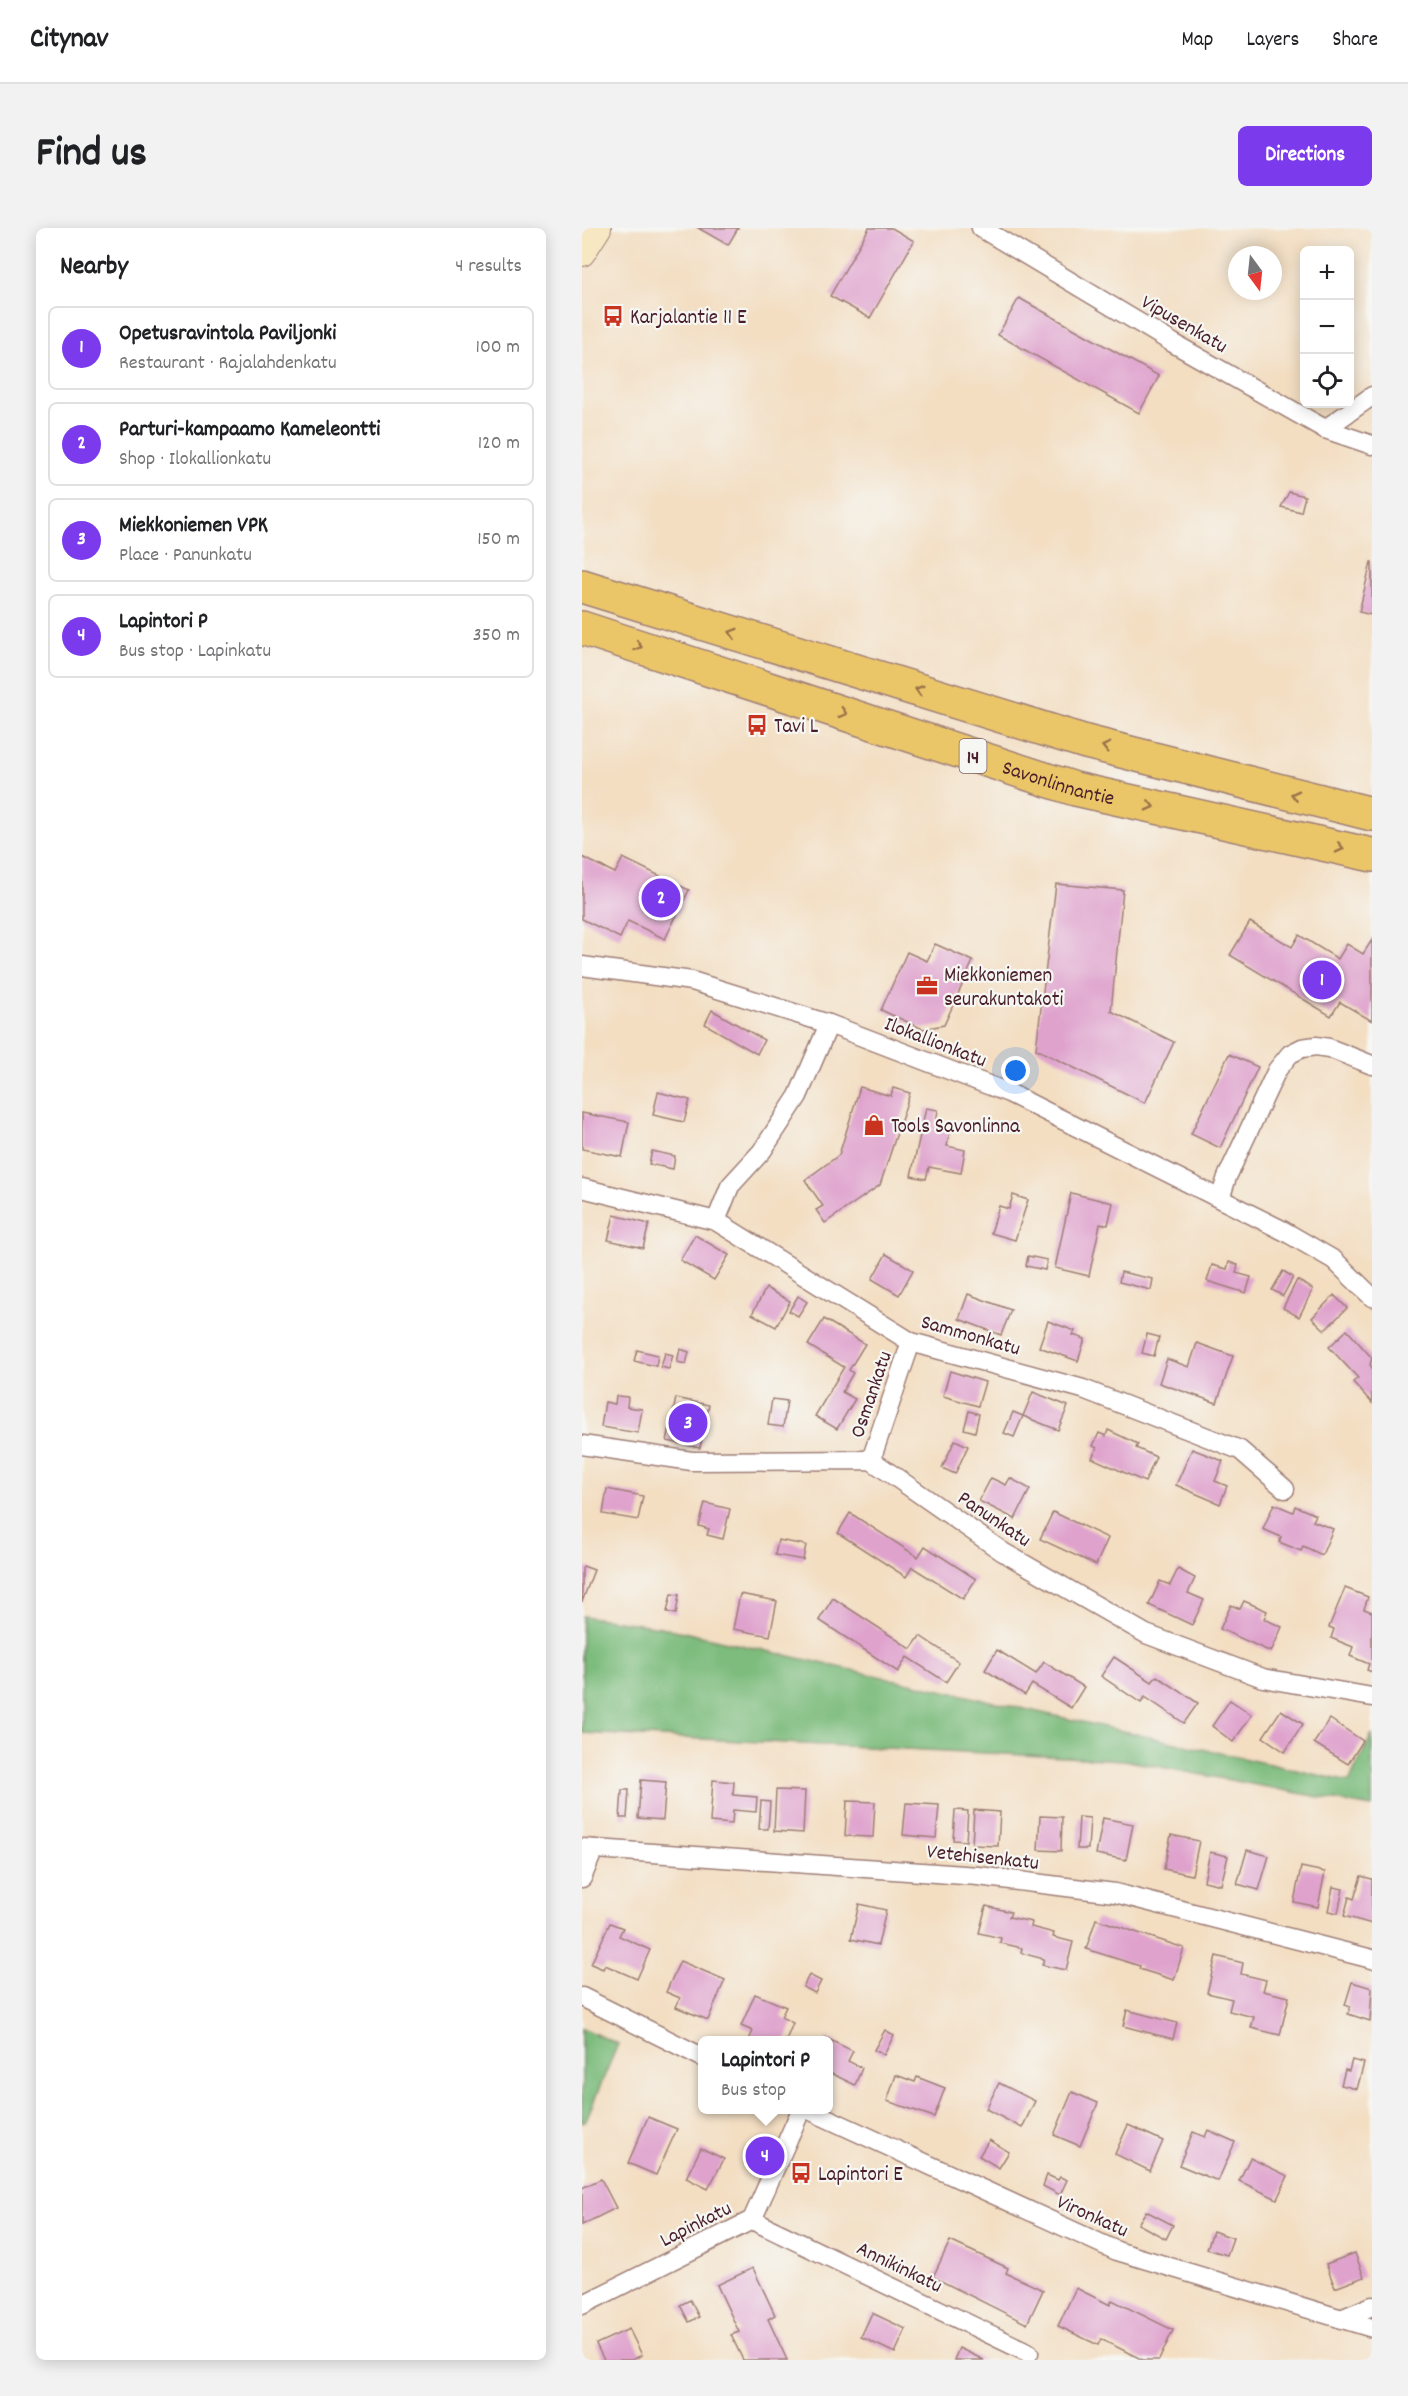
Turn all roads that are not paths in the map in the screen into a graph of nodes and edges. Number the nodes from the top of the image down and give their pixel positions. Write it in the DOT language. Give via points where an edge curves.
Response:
graph roads {
  1 [pos="598,228"];
  2 [pos="981,228"];
  3 [pos="582,253"];
  4 [pos="1372,396"];
  5 [pos="1325,429"];
  6 [pos="1372,445"];
  7 [pos="582,586"];
  8 [pos="582,628"];
  9 [pos="1372,814"];
  10 [pos="1372,855"];
  11 [pos="582,966"];
  12 [pos="829,1023"];
  13 [pos="1372,1065"];
  14 [pos="582,1188"];
  15 [pos="1220,1199"];
  16 [pos="716,1221"];
  17 [pos="1372,1297"];
  18 [pos="912,1342"];
  19 [pos="582,1445"];
  20 [pos="871,1460"];
  21 [pos="1285,1489"];
  22 [pos="1372,1697"];
  23 [pos="588,1849"];
  24 [pos="582,1878"];
  25 [pos="1372,1959"];
  26 [pos="582,1997"];
  27 [pos="698,2055"];
  28 [pos="799,2114"];
  29 [pos="820,2114"];
  30 [pos="752,2220"];
  31 [pos="582,2305"];
  32 [pos="1372,2306"];
  33 [pos="1341,2319"];
  34 [pos="1372,2328"];
  35 [pos="1029,2353"];
  1 -- 3 [label="street"];
  2 -- 5 [label="street, Vipusenkatu"];
  4 -- 5 [label="street"];
  5 -- 6 [label="street, Vipusenkatu"];
  9 -- 7 [label="highway, 14, one-way" via="1086,742"];
  8 -- 10 [label="highway, Savonlinnantie / 14, one-way" via="1075,789"];
  11 -- 12 [label="street, Ilokallionkatu" via="692,981"];
  12 -- 15 [label="street, Ilokallionkatu" via="1009,1093"];
  12 -- 16 [label="street" via="798,1096 762,1151 730,1186"];
  13 -- 15 [label="street" via="1316,1046 1302,1047 1290,1054 1277,1070"];
  14 -- 16 [label="street, Sammonkatu"];
  15 -- 17 [label="street, Ilokallionkatu" via="1334,1260"];
  16 -- 18 [label="street, Sammonkatu"];
  18 -- 20 [label="street, Osmankatu"];
  18 -- 21 [label="street, Sammonkatu" via="1083,1389 1230,1446 1240,1450"];
  19 -- 20 [label="street" via="692,1461"];
  20 -- 22 [label="street, Panunkatu" via="1003,1552 1146,1634 1263,1678"];
  23 -- 24 [label="street"];
  23 -- 25 [label="street, Vetehisenkatu" via="978,1876 1114,1893"];
  26 -- 27 [label="street"];
  28 -- 30 [label="street, Lapinkatu"];
  29 -- 33 [label="street, Vironkatu" via="1117,2251"];
  30 -- 31 [label="street, Lapinkatu"];
  30 -- 35 [label="street, Annikinkatu"];
  32 -- 33 [label="street"];
  33 -- 34 [label="street, Vironkatu"];
}
